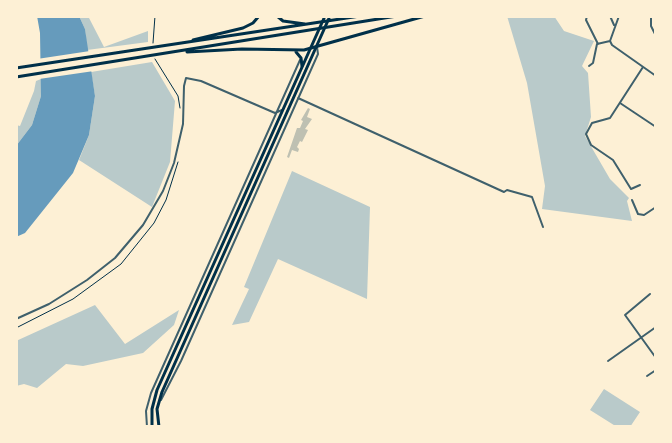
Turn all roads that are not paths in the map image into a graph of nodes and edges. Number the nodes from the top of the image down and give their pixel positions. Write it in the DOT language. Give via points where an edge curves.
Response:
graph roads {
  1 [pos="259,16"];
  2 [pos="277,16"];
  3 [pos="324,16"];
  4 [pos="330,16"];
  5 [pos="360,16"];
  6 [pos="397,16"];
  7 [pos="425,16"];
  8 [pos="587,16"];
  9 [pos="610,16"];
  10 [pos="619,16"];
  11 [pos="651,16"];
  12 [pos="348,18"];
  13 [pos="309,24"];
  14 [pos="614,25"];
  15 [pos="656,36"];
  16 [pos="610,41"];
  17 [pos="173,44"];
  18 [pos="598,44"];
  19 [pos="317,47"];
  20 [pos="309,49"];
  21 [pos="295,52"];
  22 [pos="176,53"];
  23 [pos="301,58"];
  24 [pos="302,66"];
  25 [pos="589,66"];
  26 [pos="643,67"];
  27 [pos="16,68"];
  28 [pos="295,72"];
  29 [pos="656,76"];
  30 [pos="16,78"];
  31 [pos="298,98"];
  32 [pos="620,103"];
  33 [pos="291,104"];
  34 [pos="283,109"];
  35 [pos="293,110"];
  36 [pos="275,113"];
  37 [pos="656,127"];
  38 [pos="258,154"];
  39 [pos="263,155"];
  40 [pos="254,163"];
  41 [pos="258,165"];
  42 [pos="640,185"];
  43 [pos="254,198"];
  44 [pos="248,200"];
  45 [pos="632,200"];
  46 [pos="656,207"];
  47 [pos="543,227"];
  48 [pos="216,272"];
  49 [pos="218,278"];
  50 [pos="200,283"];
  51 [pos="204,287"];
  52 [pos="650,294"];
  53 [pos="16,319"];
  54 [pos="656,327"];
  55 [pos="184,332"];
  56 [pos="178,333"];
  57 [pos="641,337"];
  58 [pos="656,358"];
  59 [pos="608,361"];
  60 [pos="656,370"];
  61 [pos="647,376"];
  62 [pos="158,406"];
  63 [pos="147,427"];
  64 [pos="157,427"];
  1 -- 17 [label="main road" via="240,29"];
  2 -- 13 [label="main road" via="283,21"];
  3 -- 20 [label="main road"];
  4 -- 19 [label="main road"];
  5 -- 12 [label="main road"];
  6 -- 22 [label="main road"];
  7 -- 19 [label="main road"];
  8 -- 18 [label="street"];
  9 -- 14 [label="street"];
  10 -- 14 [label="street"];
  11 -- 15 [label="street"];
  12 -- 13 [label="main road"];
  13 -- 17 [label="main road"];
  14 -- 16 [label="street"];
  16 -- 18 [label="street"];
  16 -- 26 [label="street"];
  17 -- 27 [label="main road"];
  18 -- 25 [label="street" via="593,63"];
  19 -- 20 [label="main road"];
  19 -- 31 [label="street" via="318,54"];
  19 -- 33 [label="main road"];
  20 -- 21 [label="main road"];
  20 -- 24 [label="main road"];
  21 -- 22 [label="main road" via="242,49"];
  21 -- 23 [label="main road"];
  22 -- 30 [label="main road"];
  23 -- 24 [label="main road"];
  23 -- 28 [label="street"];
  24 -- 28 [label="street"];
  24 -- 34 [label="main road"];
  26 -- 29 [label="street"];
  26 -- 32 [label="street"];
  28 -- 36 [label="street"];
  31 -- 35 [label="street"];
  31 -- 47 [label="street" via="504,192 532,197"];
  32 -- 37 [label="street"];
  32 -- 42 [label="street" via="608,120 590,124 587,137 591,145 613,160 631,189"];
  33 -- 35 [label="street"];
  33 -- 44 [label="main road"];
  34 -- 36 [label="street"];
  34 -- 39 [label="main road"];
  35 -- 43 [label="street"];
  36 -- 38 [label="street"];
  36 -- 53 [label="street" via="201,81 186,78 177,154 163,191 143,225 116,258 88,280"];
  38 -- 39 [label="street"];
  38 -- 40 [label="street"];
  39 -- 41 [label="main road"];
  40 -- 41 [label="street"];
  40 -- 50 [label="street"];
  41 -- 51 [label="main road"];
  43 -- 44 [label="street"];
  43 -- 49 [label="street"];
  44 -- 48 [label="main road"];
  45 -- 46 [label="street" via="638,214 644,215"];
  48 -- 49 [label="street"];
  48 -- 62 [label="main road"];
  49 -- 62 [label="street"];
  50 -- 51 [label="street"];
  50 -- 56 [label="street"];
  51 -- 55 [label="main road"];
  52 -- 57 [label="street" via="625,315"];
  54 -- 57 [label="street"];
  55 -- 56 [label="street"];
  55 -- 64 [label="main road" via="155,398 152,412"];
  56 -- 63 [label="street" via="148,400"];
  57 -- 58 [label="street"];
  57 -- 59 [label="street"];
  60 -- 61 [label="street"];
  62 -- 64 [label="main road"];
}
